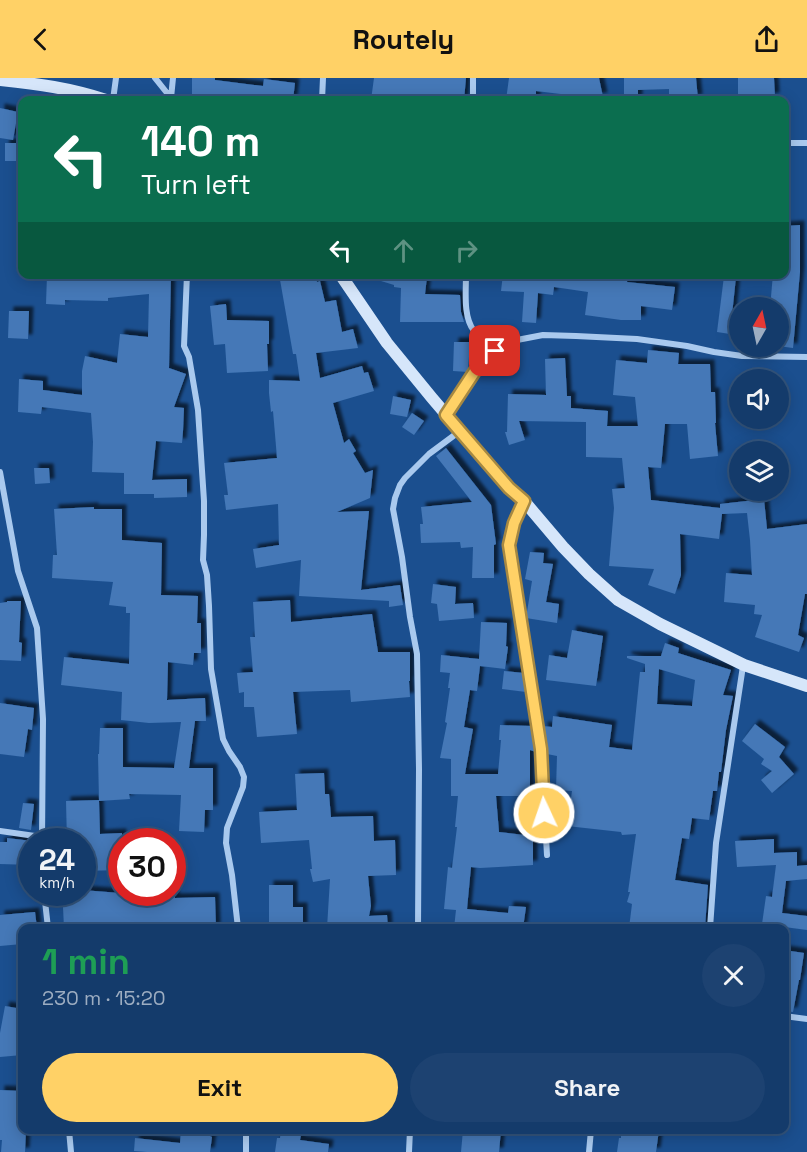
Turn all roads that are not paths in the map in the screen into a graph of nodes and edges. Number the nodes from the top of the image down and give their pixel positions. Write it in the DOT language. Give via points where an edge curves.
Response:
graph roads {
  1 [pos="116,78"];
  2 [pos="155,78"];
  3 [pos="172,78"];
  4 [pos="323,78"];
  5 [pos="472,78"];
  6 [pos="0,80"];
  7 [pos="94,96"];
  8 [pos="114,96"];
  9 [pos="168,96"];
  10 [pos="171,96"];
  11 [pos="322,96"];
  12 [pos="473,96"];
  13 [pos="807,142"];
  14 [pos="789,143"];
  15 [pos="187,279"];
  16 [pos="343,279"];
  17 [pos="466,279"];
  18 [pos="495,351"];
  19 [pos="807,357"];
  20 [pos="446,415"];
  21 [pos="460,431"];
  22 [pos="0,472"];
  23 [pos="524,501"];
  24 [pos="744,665"];
  25 [pos="807,686"];
  26 [pos="42,828"];
  27 [pos="0,831"];
  28 [pos="18,834"];
  29 [pos="547,855"];
  30 [pos="46,906"];
  31 [pos="48,924"];
  32 [pos="238,924"];
  33 [pos="418,924"];
  34 [pos="710,924"];
  35 [pos="789,1017"];
  36 [pos="807,1019"];
  37 [pos="69,1134"];
  38 [pos="246,1134"];
  39 [pos="410,1134"];
  40 [pos="591,1134"];
  41 [pos="71,1152"];
  42 [pos="246,1152"];
  43 [pos="409,1152"];
  44 [pos="589,1152"];
  1 -- 8 [label="street"];
  2 -- 9 [label="street"];
  3 -- 10 [label="street"];
  4 -- 11 [label="street"];
  5 -- 12 [label="street"];
  6 -- 7 [label="street" via="45,84"];
  13 -- 14 [label="street"];
  15 -- 32 [label="street" via="184,346 198,410 211,669 223,739 244,777 226,843"];
  16 -- 20 [label="street" via="387,343"];
  17 -- 18 [label="street" via="468,320"];
  18 -- 19 [label="street" via="517,340 543,335 637,339 742,356"];
  18 -- 20 [label="street" via="475,371"];
  20 -- 21 [label="street"];
  21 -- 23 [label="street"];
  21 -- 33 [label="street" via="405,478 393,509 417,654"];
  22 -- 26 [label="street" via="18,571 37,628 43,719"];
  23 -- 24 [label="street" via="588,574 618,600"];
  23 -- 29 [label="street" via="509,545 541,749"];
  24 -- 25 [label="street"];
  24 -- 34 [label="street" via="716,843"];
  27 -- 28 [label="street"];
  30 -- 31 [label="street"];
  35 -- 36 [label="street"];
  37 -- 41 [label="street"];
  38 -- 42 [label="street"];
  39 -- 43 [label="street"];
  40 -- 44 [label="street"];
}
